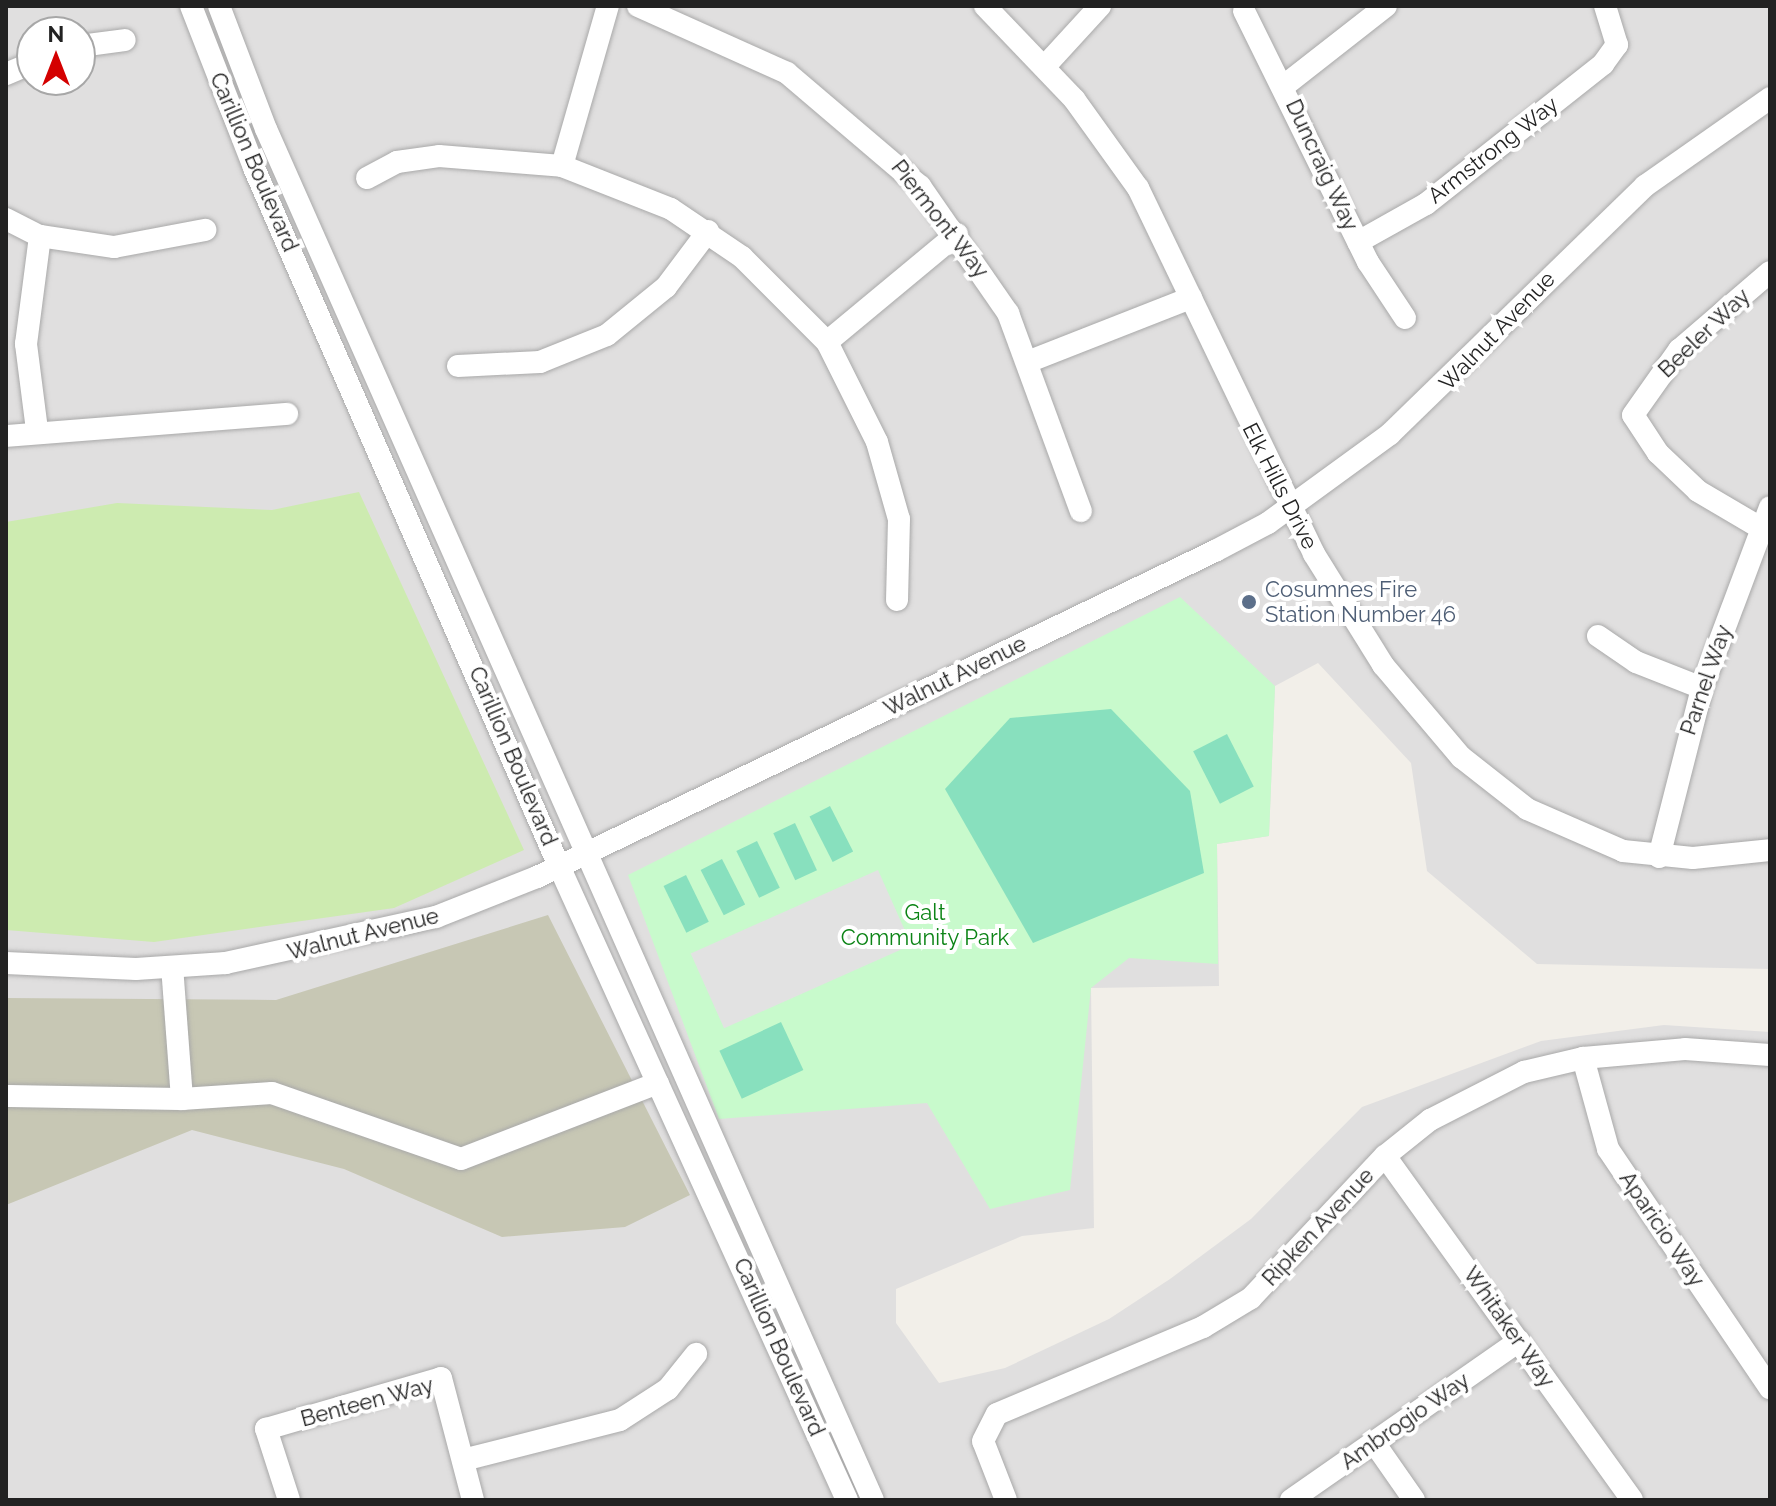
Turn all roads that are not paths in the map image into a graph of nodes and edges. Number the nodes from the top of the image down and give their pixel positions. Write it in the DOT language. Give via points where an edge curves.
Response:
graph roads {
  1 [pos="191,6"];
  2 [pos="219,6"];
  3 [pos="608,6"];
  4 [pos="638,6"];
  5 [pos="985,6"];
  6 [pos="1100,6"];
  7 [pos="1386,6"];
  8 [pos="1605,6"];
  9 [pos="1244,11"];
  10 [pos="125,40"];
  11 [pos="96,44"];
  12 [pos="1046,65"];
  13 [pos="1285,85"];
  14 [pos="1770,98"];
  15 [pos="562,166"];
  16 [pos="367,178"];
  17 [pos="6,219"];
  18 [pos="205,230"];
  19 [pos="708,231"];
  20 [pos="957,234"];
  21 [pos="40,236"];
  22 [pos="1358,242"];
  23 [pos="1770,272"];
  24 [pos="1191,298"];
  25 [pos="1405,318"];
  26 [pos="827,342"];
  27 [pos="1030,361"];
  28 [pos="458,366"];
  29 [pos="287,414"];
  30 [pos="37,430"];
  31 [pos="6,436"];
  32 [pos="1293,506"];
  33 [pos="1770,507"];
  34 [pos="1081,511"];
  35 [pos="1759,527"];
  36 [pos="897,600"];
  37 [pos="1598,636"];
  38 [pos="1702,688"];
  39 [pos="1770,850"];
  40 [pos="589,851"];
  41 [pos="1659,857"];
  42 [pos="559,866"];
  43 [pos="6,963"];
  44 [pos="172,967"];
  45 [pos="1770,1055"];
  46 [pos="1583,1058"];
  47 [pos="658,1083"];
  48 [pos="6,1096"];
  49 [pos="182,1099"];
  50 [pos="1385,1156"];
  51 [pos="1519,1341"];
  52 [pos="696,1354"];
  53 [pos="1770,1388"];
  54 [pos="1375,1444"];
  55 [pos="463,1460"];
  56 [pos="289,1500"];
  57 [pos="473,1500"];
  58 [pos="847,1500"];
  59 [pos="873,1500"];
  60 [pos="1006,1500"];
  61 [pos="1291,1500"];
  62 [pos="1414,1500"];
  63 [pos="1632,1500"];
  1 -- 42 [label="street, Carillion Boulevard" via="254,168"];
  2 -- 40 [label="street, Carillion Boulevard" via="266,129"];
  3 -- 15 [label="street"];
  4 -- 20 [label="street, Piermont Way" via="787,73 881,146"];
  5 -- 12 [label="street, Elk Hills Drive"];
  6 -- 12 [label="street"];
  7 -- 13 [label="street"];
  8 -- 22 [label="street, Armstrong Way" via="1617,45 1603,64 1426,204"];
  9 -- 13 [label="street, Duncraig Way"];
  10 -- 11 [label="street"];
  12 -- 24 [label="street, Elk Hills Drive" via="1138,188"];
  13 -- 22 [label="street, Duncraig Way"];
  14 -- 32 [label="street, Walnut Avenue" via="1645,186 1423,407"];
  15 -- 16 [label="street" via="439,156 397,162"];
  15 -- 19 [label="street" via="637,191"];
  17 -- 21 [label="street"];
  18 -- 21 [label="street" via="150,246"];
  19 -- 26 [label="street" via="777,287"];
  19 -- 28 [label="street" via="666,287 607,335 540,362"];
  20 -- 26 [label="street"];
  20 -- 27 [label="street, Piermont Way"];
  21 -- 30 [label="street" via="26,344"];
  22 -- 25 [label="street, Duncraig Way"];
  23 -- 35 [label="street, Beeler Way" via="1679,350 1633,415 1658,453 1698,491"];
  24 -- 27 [label="street"];
  24 -- 32 [label="street, Elk Hills Drive"];
  26 -- 36 [label="street" via="890,481 902,558"];
  27 -- 34 [label="street, Piermont Way"];
  29 -- 30 [label="street"];
  30 -- 31 [label="street"];
  32 -- 40 [label="street, Walnut Avenue" via="1215,551"];
  32 -- 41 [label="street, Elk Hills Drive" via="1356,625 1461,757 1564,829"];
  33 -- 35 [label="street, Parnel Way"];
  35 -- 38 [label="street, Parnel Way"];
  37 -- 38 [label="street" via="1636,662"];
  38 -- 41 [label="street, Parnel Way"];
  39 -- 41 [label="street, Elk Hills Drive"];
  40 -- 42 [label="street, Walnut Avenue"];
  40 -- 59 [label="street, Carillion Boulevard"];
  42 -- 44 [label="street, Walnut Avenue" via="367,937"];
  42 -- 47 [label="street, Carillion Boulevard"];
  43 -- 44 [label="street, Walnut Avenue"];
  44 -- 49 [label="street"];
  45 -- 46 [label="street, Ripken Avenue" via="1685,1049"];
  46 -- 50 [label="street, Ripken Avenue" via="1481,1092"];
  46 -- 53 [label="street, Aparicio Way" via="1608,1149"];
  47 -- 49 [label="street" via="461,1159 272,1093"];
  47 -- 58 [label="street, Carillion Boulevard"];
  48 -- 49 [label="street"];
  50 -- 51 [label="street, Whitaker Way"];
  50 -- 60 [label="street, Ripken Avenue" via="1251,1298 1203,1327 997,1414 983,1441"];
  51 -- 54 [label="street, Ambrogio Way"];
  51 -- 63 [label="street, Whitaker Way"];
  52 -- 55 [label="street" via="668,1389 620,1420"];
  54 -- 61 [label="street, Ambrogio Way"];
  54 -- 62 [label="street"];
  55 -- 56 [label="street, Benteen Way" via="441,1378 266,1429"];
  55 -- 57 [label="street, Benteen Way"];
}
